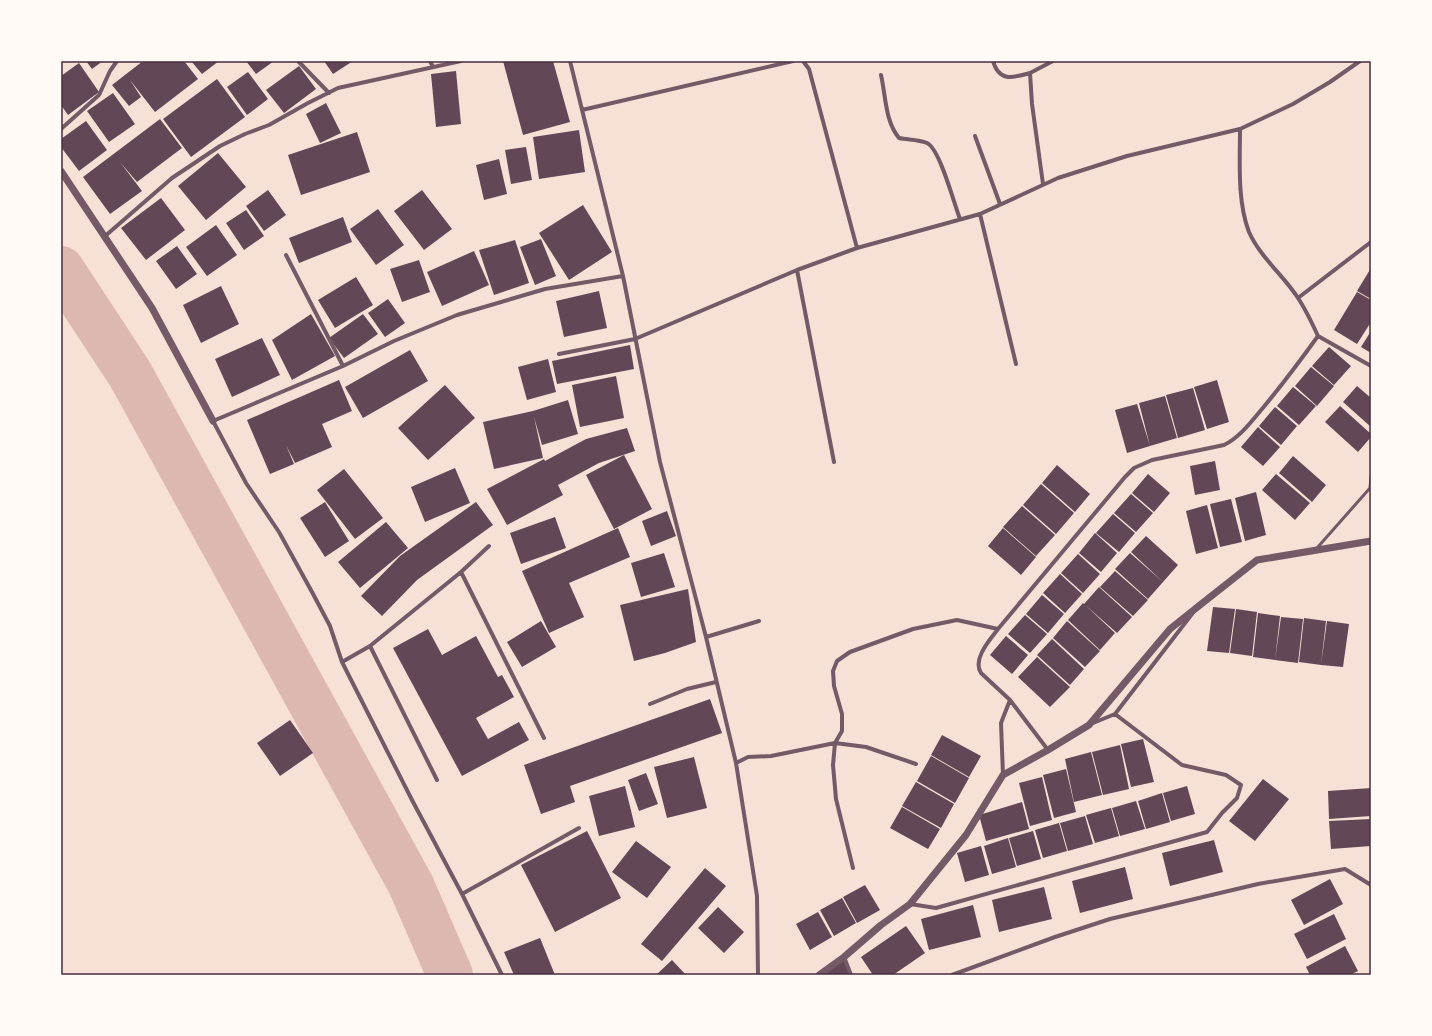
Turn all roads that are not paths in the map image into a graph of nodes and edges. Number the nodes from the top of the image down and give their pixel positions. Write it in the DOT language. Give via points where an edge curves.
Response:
graph roads {
  1 [pos="117,61"];
  2 [pos="298,61"];
  3 [pos="430,61"];
  4 [pos="461,61"];
  5 [pos="570,61"];
  6 [pos="793,61"];
  7 [pos="803,61"];
  8 [pos="993,61"];
  9 [pos="1053,61"];
  10 [pos="1360,61"];
  11 [pos="433,67"];
  12 [pos="1030,73"];
  13 [pos="881,75"];
  14 [pos="329,93"];
  15 [pos="582,110"];
  16 [pos="61,129"];
  17 [pos="1240,129"];
  18 [pos="975,136"];
  19 [pos="61,171"];
  20 [pos="1043,184"];
  21 [pos="1000,204"];
  22 [pos="980,214"];
  23 [pos="960,219"];
  24 [pos="104,237"];
  25 [pos="1371,242"];
  26 [pos="857,248"];
  27 [pos="286,255"];
  28 [pos="797,270"];
  29 [pos="623,276"];
  30 [pos="1298,298"];
  31 [pos="1318,336"];
  32 [pos="635,339"];
  33 [pos="560,354"];
  34 [pos="1016,364"];
  35 [pos="343,366"];
  36 [pos="1371,366"];
  37 [pos="213,421"];
  38 [pos="834,462"];
  39 [pos="1371,477"];
  40 [pos="1371,541"];
  41 [pos="489,546"];
  42 [pos="1315,550"];
  43 [pos="461,572"];
  44 [pos="1200,604"];
  45 [pos="759,621"];
  46 [pos="998,629"];
  47 [pos="706,637"];
  48 [pos="370,646"];
  49 [pos="342,662"];
  50 [pos="716,682"];
  51 [pos="1010,700"];
  52 [pos="650,704"];
  53 [pos="1115,714"];
  54 [pos="1089,725"];
  55 [pos="544,738"];
  56 [pos="835,743"];
  57 [pos="1048,750"];
  58 [pos="736,763"];
  59 [pos="916,764"];
  60 [pos="1003,775"];
  61 [pos="437,780"];
  62 [pos="579,828"];
  63 [pos="853,868"];
  64 [pos="1371,885"];
  65 [pos="462,894"];
  66 [pos="910,904"];
  67 [pos="844,957"];
  68 [pos="502,975"];
  69 [pos="758,975"];
  70 [pos="819,975"];
  71 [pos="852,975"];
  72 [pos="952,975"];
  1 -- 16 [label="street" via="99,95"];
  2 -- 14 [label="street"];
  3 -- 11 [label="street"];
  4 -- 11 [label="street"];
  5 -- 15 [label="street"];
  6 -- 15 [label="street"];
  7 -- 26 [label="street" via="809,69"];
  8 -- 12 [label="street" via="999,74 1004,77"];
  9 -- 12 [label="street"];
  10 -- 17 [label="street" via="1293,104"];
  11 -- 14 [label="street" via="350,85"];
  12 -- 20 [label="street"];
  13 -- 23 [label="street" via="888,117 893,130 899,138 920,140 929,144 936,153"];
  14 -- 24 [label="street" via="269,125 220,146 195,161"];
  15 -- 29 [label="street"];
  17 -- 20 [label="street" via="1127,156"];
  17 -- 30 [label="street" via="1241,189 1250,233 1259,249"];
  18 -- 21 [label="street"];
  19 -- 24 [label="street"];
  20 -- 21 [label="street"];
  21 -- 22 [label="street"];
  22 -- 23 [label="street"];
  22 -- 34 [label="street"];
  23 -- 26 [label="street"];
  24 -- 37 [label="street" via="152,308"];
  25 -- 30 [label="street"];
  26 -- 28 [label="street"];
  27 -- 35 [label="street"];
  28 -- 32 [label="street"];
  28 -- 38 [label="street"];
  29 -- 32 [label="street"];
  29 -- 35 [label="street" via="545,289 458,315 394,341"];
  30 -- 31 [label="street"];
  31 -- 36 [label="street"];
  31 -- 46 [label="street" via="1249,424 1230,442 1152,460 1134,468"];
  32 -- 33 [label="street"];
  32 -- 47 [label="street" via="660,462"];
  35 -- 37 [label="street"];
  37 -- 49 [label="street" via="246,483 279,532 312,592 330,626"];
  39 -- 42 [label="lane" via="1370,488"];
  40 -- 42 [label="street"];
  41 -- 43 [label="street"];
  42 -- 44 [label="street" via="1257,560"];
  43 -- 48 [label="street"];
  43 -- 55 [label="street"];
  44 -- 53 [label="street"];
  44 -- 54 [label="street" via="1170,629"];
  45 -- 47 [label="street"];
  46 -- 51 [label="street" via="981,654 978,670"];
  46 -- 56 [label="street" via="957,620 913,629 850,652 837,661 833,671 834,686 842,714 842,731"];
  47 -- 50 [label="street"];
  48 -- 49 [label="street"];
  48 -- 61 [label="street"];
  49 -- 65 [label="street"];
  50 -- 52 [label="street" via="687,689"];
  50 -- 58 [label="street"];
  51 -- 57 [label="street"];
  51 -- 60 [label="street" via="1001,723"];
  53 -- 54 [label="street"];
  53 -- 66 [label="street" via="1182,765 1226,775 1241,784 1237,798 1208,832 936,908"];
  54 -- 57 [label="street"];
  56 -- 58 [label="street" via="748,758"];
  56 -- 59 [label="street" via="866,747"];
  56 -- 63 [label="street" via="833,765 836,799"];
  57 -- 60 [label="street"];
  58 -- 69 [label="street" via="757,896"];
  60 -- 66 [label="street" via="966,835"];
  62 -- 65 [label="street"];
  64 -- 72 [label="street" via="1345,869 1258,884 1110,919"];
  65 -- 68 [label="street"];
  66 -- 67 [label="street"];
  67 -- 70 [label="street"];
  67 -- 71 [label="street"];
}
